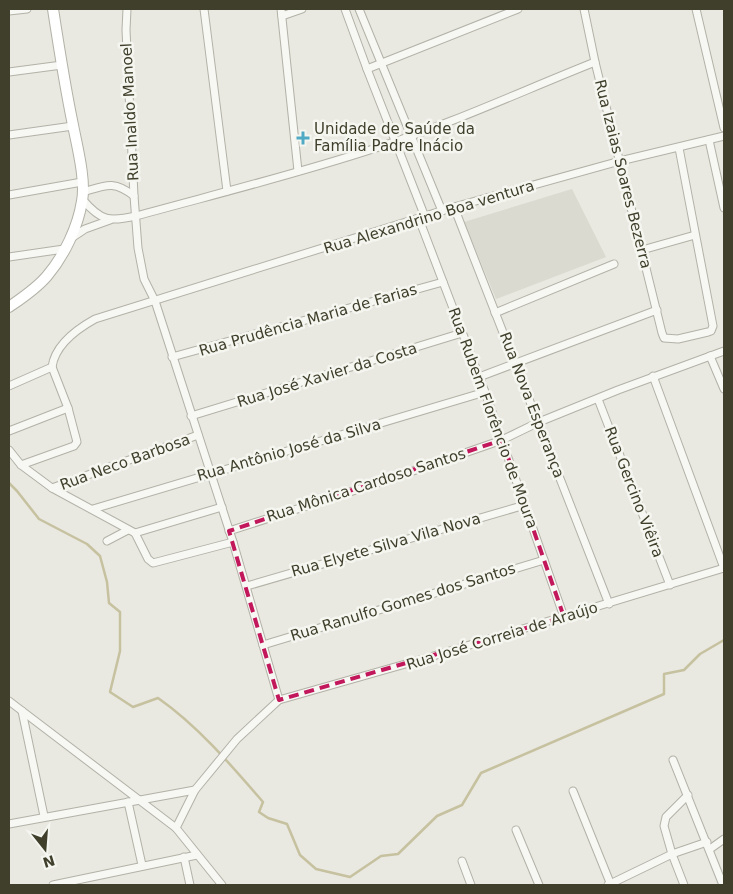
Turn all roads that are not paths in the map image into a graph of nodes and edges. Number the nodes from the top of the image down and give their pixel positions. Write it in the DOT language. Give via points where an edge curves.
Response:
graph roads {
  1 [pos="27,9"];
  2 [pos="53,9"];
  3 [pos="127,9"];
  4 [pos="204,9"];
  5 [pos="302,9"];
  6 [pos="345,9"];
  7 [pos="359,9"];
  8 [pos="518,9"];
  9 [pos="584,9"];
  10 [pos="696,9"];
  11 [pos="9,11"];
  12 [pos="282,12"];
  13 [pos="595,62"];
  14 [pos="62,64"];
  15 [pos="381,64"];
  16 [pos="367,69"];
  17 [pos="9,72"];
  18 [pos="73,126"];
  19 [pos="724,128"];
  20 [pos="9,135"];
  21 [pos="411,136"];
  22 [pos="724,136"];
  23 [pos="709,140"];
  24 [pos="395,142"];
  25 [pos="679,148"];
  26 [pos="620,161"];
  27 [pos="298,171"];
  28 [pos="227,191"];
  29 [pos="83,192"];
  30 [pos="9,195"];
  31 [pos="134,196"];
  32 [pos="724,203"];
  33 [pos="454,207"];
  34 [pos="442,212"];
  35 [pos="136,216"];
  36 [pos="422,218"];
  37 [pos="110,220"];
  38 [pos="696,235"];
  39 [pos="67,244"];
  40 [pos="642,250"];
  41 [pos="9,257"];
  42 [pos="614,264"];
  43 [pos="443,282"];
  44 [pos="155,301"];
  45 [pos="9,307"];
  46 [pos="657,310"];
  47 [pos="496,313"];
  48 [pos="462,333"];
  49 [pos="724,352"];
  50 [pos="710,356"];
  51 [pos="172,358"];
  52 [pos="516,362"];
  53 [pos="52,367"];
  54 [pos="653,376"];
  55 [pos="479,377"];
  56 [pos="9,386"];
  57 [pos="724,389"];
  58 [pos="485,392"];
  59 [pos="598,399"];
  60 [pos="68,408"];
  61 [pos="191,416"];
  62 [pos="539,422"];
  63 [pos="9,431"];
  64 [pos="198,435"];
  65 [pos="502,440"];
  66 [pos="9,450"];
  67 [pos="21,465"];
  68 [pos="211,473"];
  69 [pos="52,488"];
  70 [pos="525,505"];
  71 [pos="222,507"];
  72 [pos="93,509"];
  73 [pos="229,531"];
  74 [pos="132,532"];
  75 [pos="107,541"];
  76 [pos="233,542"];
  77 [pos="544,560"];
  78 [pos="724,568"];
  79 [pos="670,585"];
  80 [pos="247,586"];
  81 [pos="609,604"];
  82 [pos="564,617"];
  83 [pos="263,644"];
  84 [pos="279,700"];
  85 [pos="9,701"];
  86 [pos="22,711"];
  87 [pos="673,760"];
  88 [pos="194,790"];
  89 [pos="573,791"];
  90 [pos="688,795"];
  91 [pos="140,800"];
  92 [pos="128,802"];
  93 [pos="44,816"];
  94 [pos="9,824"];
  95 [pos="176,828"];
  96 [pos="516,830"];
  97 [pos="724,839"];
  98 [pos="709,846"];
  99 [pos="672,854"];
  100 [pos="197,855"];
  101 [pos="184,857"];
  102 [pos="462,861"];
  103 [pos="142,865"];
  104 [pos="53,885"];
  105 [pos="190,885"];
  106 [pos="222,885"];
  107 [pos="471,885"];
  108 [pos="539,885"];
  109 [pos="610,885"];
  110 [pos="684,885"];
  111 [pos="723,885"];
  1 -- 11 [label="street"];
  2 -- 14 [label="street"];
  3 -- 31 [label="street, Rua Inaldo Manoel"];
  4 -- 28 [label="street"];
  5 -- 12 [label="street"];
  6 -- 16 [label="street, Rua Rubem Florêncio de Moura"];
  7 -- 15 [label="street"];
  8 -- 15 [label="street"];
  9 -- 13 [label="street, Rua Izaias Soares Bezerra"];
  10 -- 19 [label="street"];
  12 -- 27 [label="street"];
  13 -- 21 [label="street"];
  13 -- 26 [label="street, Rua Izaias Soares Bezerra"];
  14 -- 17 [label="street"];
  14 -- 18 [label="street"];
  15 -- 16 [label="street"];
  15 -- 21 [label="street"];
  16 -- 24 [label="street, Rua Rubem Florêncio de Moura"];
  18 -- 20 [label="street"];
  18 -- 29 [label="street"];
  21 -- 24 [label="street"];
  21 -- 34 [label="street"];
  22 -- 23 [label="street, Rua Alexandrino Boa ventura"];
  23 -- 25 [label="street, Rua Alexandrino Boa ventura"];
  23 -- 32 [label="street"];
  24 -- 27 [label="street"];
  24 -- 36 [label="street, Rua Rubem Florêncio de Moura"];
  25 -- 26 [label="street, Rua Alexandrino Boa ventura"];
  25 -- 38 [label="street"];
  26 -- 33 [label="street, Rua Alexandrino Boa ventura"];
  26 -- 40 [label="street, Rua Izaias Soares Bezerra"];
  27 -- 28 [label="street"];
  28 -- 35 [label="street"];
  29 -- 30 [label="street"];
  29 -- 31 [label="street" via="110,185 122,186"];
  29 -- 37 [label="street" via="100,217"];
  29 -- 39 [label="street" via="78,220"];
  31 -- 35 [label="street, Rua Inaldo Manoel"];
  33 -- 34 [label="street, Rua Alexandrino Boa ventura"];
  33 -- 47 [label="street, Rua Nova Esperança"];
  34 -- 36 [label="street, Rua Alexandrino Boa ventura"];
  35 -- 37 [label="street"];
  35 -- 44 [label="street, Rua Inaldo Manoel" via="140,262"];
  36 -- 43 [label="street, Rua Rubem Florêncio de Moura"];
  36 -- 44 [label="street, Rua Alexandrino Boa ventura"];
  37 -- 39 [label="street" via="85,229"];
  38 -- 40 [label="street"];
  38 -- 46 [label="street, Rua Izaias Soares Bezerra" via="712,329 678,339 664,338"];
  39 -- 41 [label="street"];
  39 -- 45 [label="street" via="46,277"];
  40 -- 46 [label="street, Rua Izaias Soares Bezerra"];
  42 -- 47 [label="street"];
  43 -- 48 [label="street, Rua Rubem Florêncio de Moura"];
  43 -- 51 [label="street, Rua Prudência Maria de Farias"];
  44 -- 51 [label="street, Rua Inaldo Manoel"];
  44 -- 53 [label="street, Rua Alexandrino Boa ventura" via="95,318 69,338 53,360"];
  46 -- 52 [label="street"];
  47 -- 52 [label="street, Rua Nova Esperança"];
  48 -- 55 [label="street, Rua Rubem Florêncio de Moura"];
  48 -- 61 [label="street, Rua José Xavier da Costa"];
  49 -- 50 [label="street, Rua Mônica Cardoso Santos"];
  50 -- 54 [label="street, Rua Mônica Cardoso Santos"];
  50 -- 57 [label="street"];
  51 -- 61 [label="street, Rua Inaldo Manoel"];
  52 -- 55 [label="street"];
  52 -- 62 [label="street, Rua Nova Esperança"];
  53 -- 56 [label="street"];
  53 -- 60 [label="street"];
  54 -- 59 [label="street, Rua Mônica Cardoso Santos"];
  54 -- 78 [label="street"];
  55 -- 58 [label="street, Rua Rubem Florêncio de Moura"];
  58 -- 65 [label="street, Rua Rubem Florêncio de Moura"];
  58 -- 68 [label="street, Rua Antônio José da Silva"];
  59 -- 62 [label="street, Rua Mônica Cardoso Santos"];
  59 -- 79 [label="street, Rua Gercino Viêira"];
  60 -- 63 [label="street"];
  60 -- 67 [label="street" via="77,436 76,444"];
  61 -- 64 [label="street, Rua Inaldo Manoel"];
  62 -- 65 [label="street, Rua Mônica Cardoso Santos"];
  62 -- 81 [label="street, Rua Nova Esperança"];
  64 -- 68 [label="street, Rua Inaldo Manoel"];
  64 -- 69 [label="street, Rua Neco Barbosa"];
  65 -- 70 [label="street, Rua Rubem Florêncio de Moura"];
  65 -- 73 [label="street, Rua Mônica Cardoso Santos"];
  66 -- 67 [label="street"];
  67 -- 69 [label="street"];
  68 -- 71 [label="street, Rua Inaldo Manoel"];
  68 -- 72 [label="street, Rua Antônio José da Silva"];
  69 -- 72 [label="street"];
  70 -- 77 [label="street, Rua Rubem Florêncio de Moura"];
  70 -- 80 [label="street, Rua Elyete Silva Vila Nova"];
  71 -- 73 [label="street, Rua Inaldo Manoel"];
  71 -- 74 [label="street"];
  72 -- 74 [label="street"];
  73 -- 76 [label="street, Rua Inaldo Manoel"];
  74 -- 75 [label="street"];
  74 -- 76 [label="street" via="153,563"];
  76 -- 80 [label="street, Rua Inaldo Manoel"];
  77 -- 82 [label="street, Rua Rubem Florêncio de Moura"];
  77 -- 83 [label="street, Rua Ranulfo Gomes dos Santos"];
  78 -- 79 [label="street, Rua José Correia de Araújo"];
  79 -- 81 [label="street, Rua José Correia de Araújo"];
  80 -- 83 [label="street, Rua Inaldo Manoel"];
  81 -- 82 [label="street, Rua José Correia de Araújo"];
  82 -- 84 [label="street, Rua José Correia de Araújo"];
  83 -- 84 [label="street, Rua Inaldo Manoel"];
  84 -- 88 [label="street" via="237,739"];
  85 -- 86 [label="street"];
  86 -- 91 [label="street"];
  86 -- 93 [label="street"];
  87 -- 90 [label="street"];
  88 -- 91 [label="street"];
  88 -- 95 [label="street"];
  89 -- 109 [label="street"];
  90 -- 98 [label="street"];
  90 -- 99 [label="street" via="666,816"];
  91 -- 92 [label="street"];
  91 -- 95 [label="street"];
  92 -- 93 [label="street"];
  92 -- 103 [label="street"];
  93 -- 94 [label="street"];
  95 -- 100 [label="street"];
  96 -- 108 [label="street"];
  97 -- 98 [label="street"];
  98 -- 99 [label="street"];
  98 -- 111 [label="street"];
  99 -- 109 [label="street"];
  99 -- 110 [label="street"];
  100 -- 101 [label="street"];
  100 -- 106 [label="street"];
  101 -- 103 [label="street"];
  101 -- 105 [label="street"];
  102 -- 107 [label="street"];
  103 -- 104 [label="street"];
}
